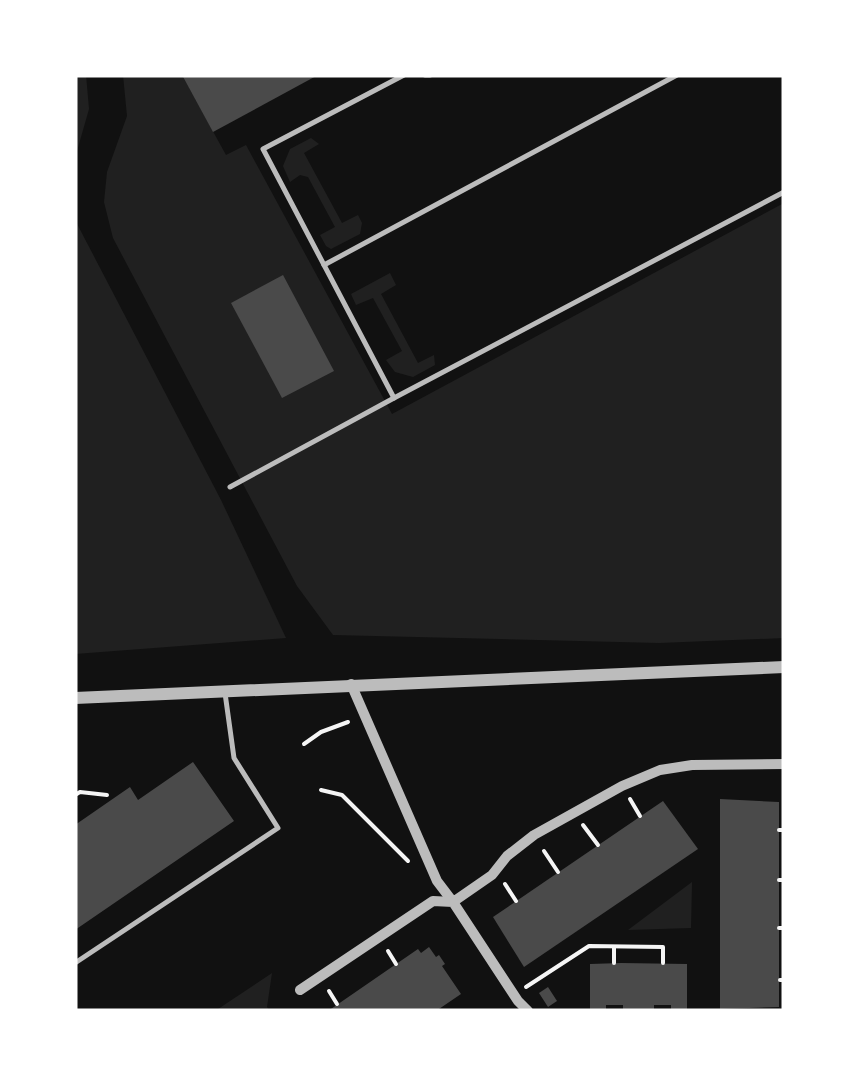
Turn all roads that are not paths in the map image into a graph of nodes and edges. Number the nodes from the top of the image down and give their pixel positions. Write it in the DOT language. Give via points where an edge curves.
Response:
graph roads {
  1 [pos="404,75"];
  2 [pos="677,75"];
  3 [pos="784,192"];
  4 [pos="324,265"];
  5 [pos="394,398"];
  6 [pos="230,487"];
  7 [pos="784,667"];
  8 [pos="351,684"];
  9 [pos="225,690"];
  10 [pos="75,698"];
  11 [pos="784,764"];
  12 [pos="454,902"];
  13 [pos="75,963"];
  14 [pos="300,990"];
  15 [pos="528,1011"];
  1 -- 4 [label="lane" via="263,149"];
  2 -- 4 [label="lane"];
  3 -- 5 [label="lane"];
  4 -- 5 [label="lane"];
  5 -- 6 [label="lane"];
  7 -- 8 [label="street"];
  8 -- 9 [label="street"];
  8 -- 12 [label="street" via="437,882"];
  9 -- 10 [label="street"];
  9 -- 13 [label="lane" via="234,758 278,828"];
  11 -- 12 [label="street" via="660,770 534,835"];
  12 -- 14 [label="street" via="433,902"];
  12 -- 15 [label="street"];
}
